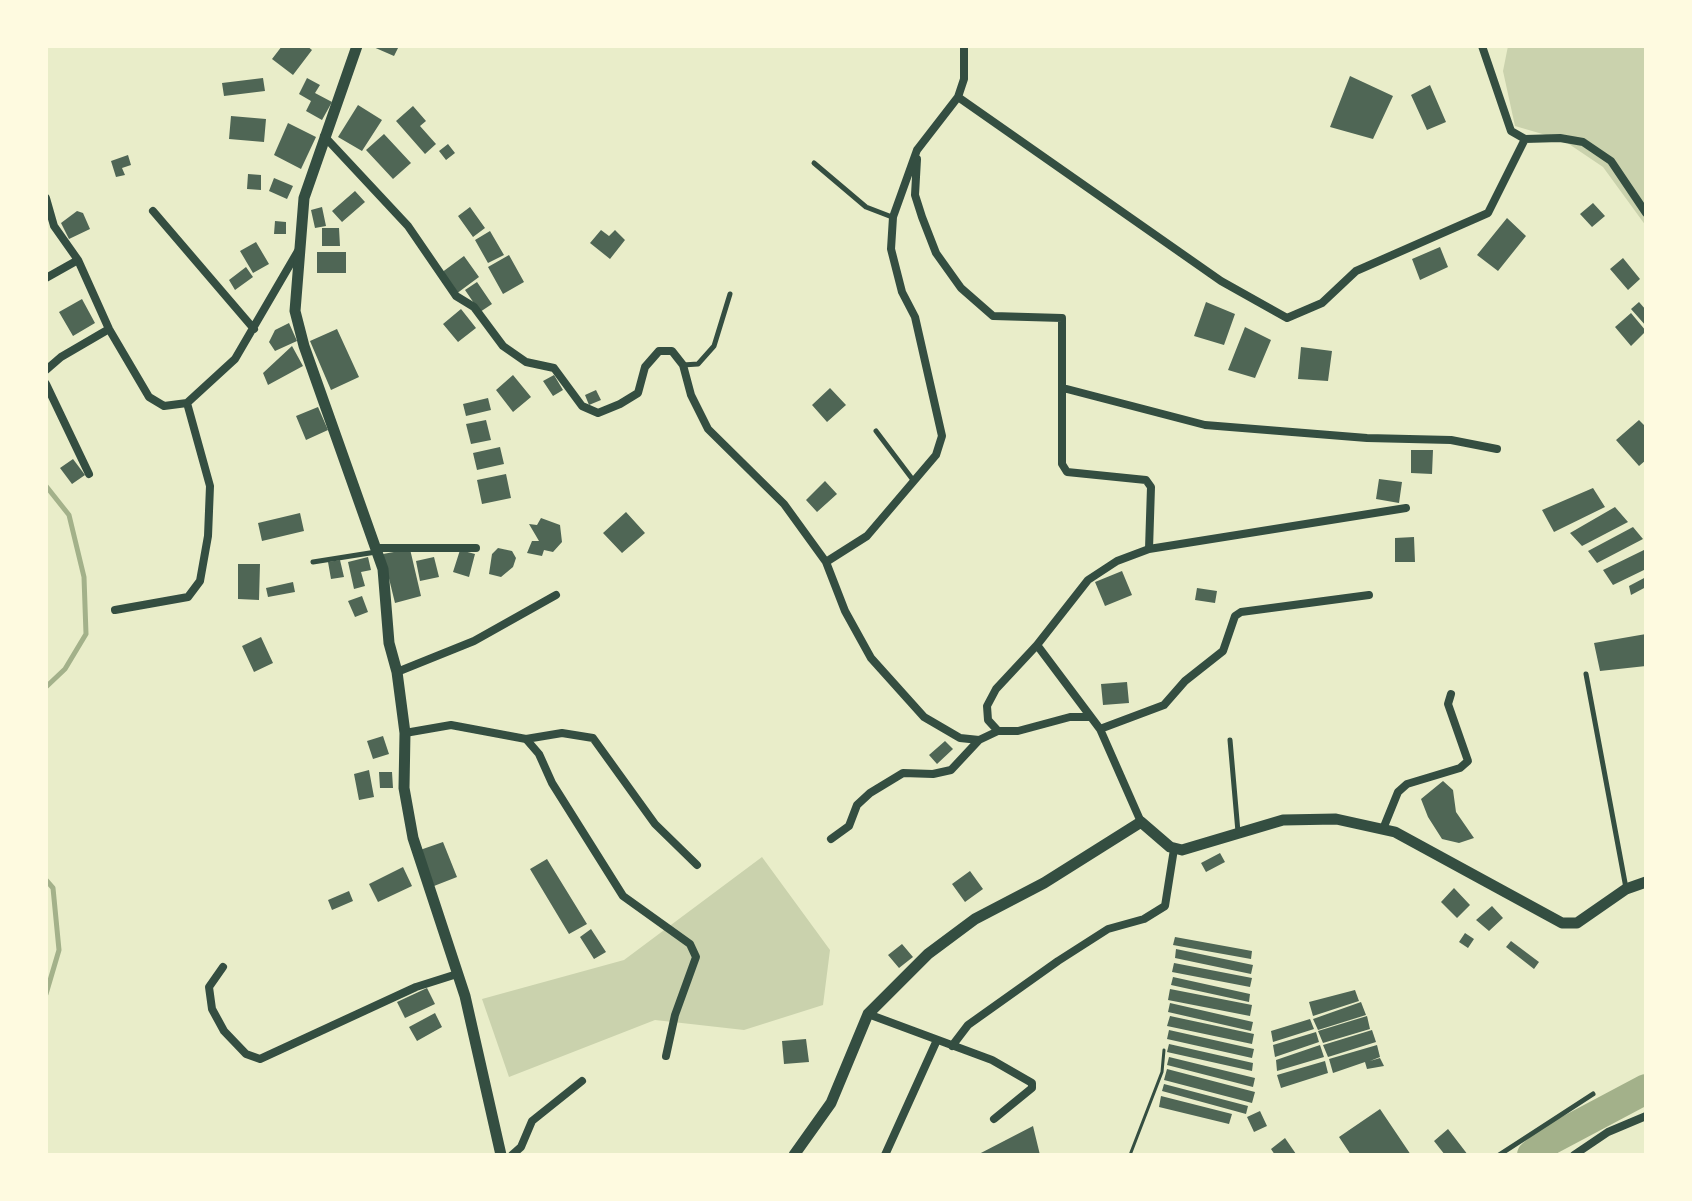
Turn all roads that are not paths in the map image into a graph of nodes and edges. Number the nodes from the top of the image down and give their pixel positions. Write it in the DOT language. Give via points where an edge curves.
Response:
graph roads {
  1 [pos="357,46"];
  2 [pos="964,46"];
  3 [pos="1482,46"];
  4 [pos="958,97"];
  5 [pos="324,136"];
  6 [pos="1525,139"];
  7 [pos="917,150"];
  8 [pos="814,163"];
  9 [pos="46,198"];
  10 [pos="153,211"];
  11 [pos="1646,213"];
  12 [pos="893,217"];
  13 [pos="298,250"];
  14 [pos="78,260"];
  15 [pos="46,278"];
  16 [pos="730,294"];
  17 [pos="109,329"];
  18 [pos="254,329"];
  19 [pos="683,365"];
  20 [pos="46,370"];
  21 [pos="46,384"];
  22 [pos="1063,388"];
  23 [pos="187,403"];
  24 [pos="876,431"];
  25 [pos="1497,449"];
  26 [pos="89,474"];
  27 [pos="913,480"];
  28 [pos="1406,508"];
  29 [pos="476,548"];
  30 [pos="1149,549"];
  31 [pos="377,550"];
  32 [pos="313,562"];
  33 [pos="826,562"];
  34 [pos="556,595"];
  35 [pos="1369,595"];
  36 [pos="115,610"];
  37 [pos="1037,645"];
  38 [pos="397,672"];
  39 [pos="1586,674"];
  40 [pos="1451,694"];
  41 [pos="1088,717"];
  42 [pos="1100,729"];
  43 [pos="998,731"];
  44 [pos="405,733"];
  45 [pos="526,739"];
  46 [pos="979,740"];
  47 [pos="1230,740"];
  48 [pos="1141,822"];
  49 [pos="1383,829"];
  50 [pos="1238,832"];
  51 [pos="831,839"];
  52 [pos="1174,849"];
  53 [pos="697,865"];
  54 [pos="1646,882"];
  55 [pos="1626,889"];
  56 [pos="223,967"];
  57 [pos="457,974"];
  58 [pos="868,1014"];
  59 [pos="937,1040"];
  60 [pos="952,1046"];
  61 [pos="666,1056"];
  62 [pos="582,1081"];
  63 [pos="1593,1094"];
  64 [pos="1646,1116"];
  65 [pos="994,1119"];
  66 [pos="501,1155"];
  67 [pos="512,1155"];
  68 [pos="794,1155"];
  69 [pos="885,1155"];
  70 [pos="1499,1155"];
  71 [pos="1574,1155"];
  1 -- 5 [label="street"];
  2 -- 4 [label="street"];
  3 -- 6 [label="street" via="1511,131"];
  4 -- 6 [label="street" via="1221,281 1287,318 1322,303 1356,271 1488,213"];
  4 -- 7 [label="street"];
  5 -- 13 [label="street" via="304,198"];
  5 -- 19 [label="street" via="408,226 456,296 474,307 503,346 526,362 554,368 582,406 598,413 638,393 645,367 659,351 672,351"];
  6 -- 11 [label="street" via="1583,142 1611,161"];
  7 -- 12 [label="street"];
  7 -- 22 [label="street" via="915,195 936,253 961,288 993,316 1062,318"];
  8 -- 12 [label="lane" via="866,207"];
  9 -- 14 [label="street" via="54,226"];
  10 -- 18 [label="street"];
  12 -- 27 [label="street" via="891,249 915,317 942,436 936,455"];
  13 -- 18 [label="street"];
  13 -- 31 [label="street" via="295,311 304,346"];
  14 -- 15 [label="street"];
  14 -- 17 [label="street"];
  16 -- 19 [label="lane" via="714,346 698,364"];
  17 -- 20 [label="street"];
  17 -- 23 [label="street" via="149,397 164,406"];
  18 -- 23 [label="street" via="235,359"];
  19 -- 33 [label="street" via="708,429 784,504"];
  21 -- 26 [label="street"];
  22 -- 25 [label="street" via="1205,425 1451,440"];
  22 -- 30 [label="street" via="1062,464 1067,472 1146,480 1151,487"];
  23 -- 36 [label="street" via="210,486 200,581 188,597"];
  24 -- 27 [label="lane"];
  27 -- 33 [label="street" via="867,536"];
  28 -- 30 [label="street"];
  29 -- 31 [label="street"];
  30 -- 37 [label="street" via="1088,580"];
  31 -- 32 [label="lane"];
  31 -- 38 [label="street"];
  33 -- 46 [label="street" via="871,658 924,717 960,738"];
  34 -- 38 [label="street" via="474,641"];
  35 -- 42 [label="street" via="1241,612 1223,651 1164,705"];
  37 -- 41 [label="street"];
  37 -- 43 [label="street" via="987,706 988,720"];
  38 -- 44 [label="street"];
  39 -- 55 [label="lane"];
  40 -- 49 [label="street" via="1448,704 1468,761 1407,784 1398,792"];
  41 -- 42 [label="street"];
  41 -- 43 [label="street"];
  42 -- 48 [label="street"];
  43 -- 46 [label="street"];
  44 -- 45 [label="street" via="451,725"];
  44 -- 57 [label="street" via="404,788 413,838"];
  45 -- 53 [label="street" via="562,733 593,738 655,824"];
  45 -- 61 [label="street" via="623,896 690,944 696,957"];
  46 -- 51 [label="street" via="951,770 903,773 870,793 857,805 849,826"];
  47 -- 50 [label="lane"];
  48 -- 52 [label="street"];
  48 -- 58 [label="street" via="975,919 928,954"];
  49 -- 50 [label="street" via="1336,819 1283,820"];
  49 -- 55 [label="street" via="1562,923 1590,917"];
  50 -- 52 [label="street"];
  52 -- 60 [label="street" via="1165,906 1144,919 1108,929 1058,961 968,1025"];
  54 -- 55 [label="street"];
  56 -- 57 [label="street" via="209,987 212,1009 246,1054 260,1059 416,987"];
  57 -- 66 [label="street"];
  58 -- 59 [label="street"];
  58 -- 68 [label="street" via="831,1103"];
  59 -- 60 [label="street"];
  59 -- 69 [label="street"];
  60 -- 65 [label="street" via="992,1060 1032,1083"];
  62 -- 67 [label="street" via="532,1121"];
  63 -- 70 [label="lane"];
  64 -- 71 [label="street" via="1608,1132"];
}
